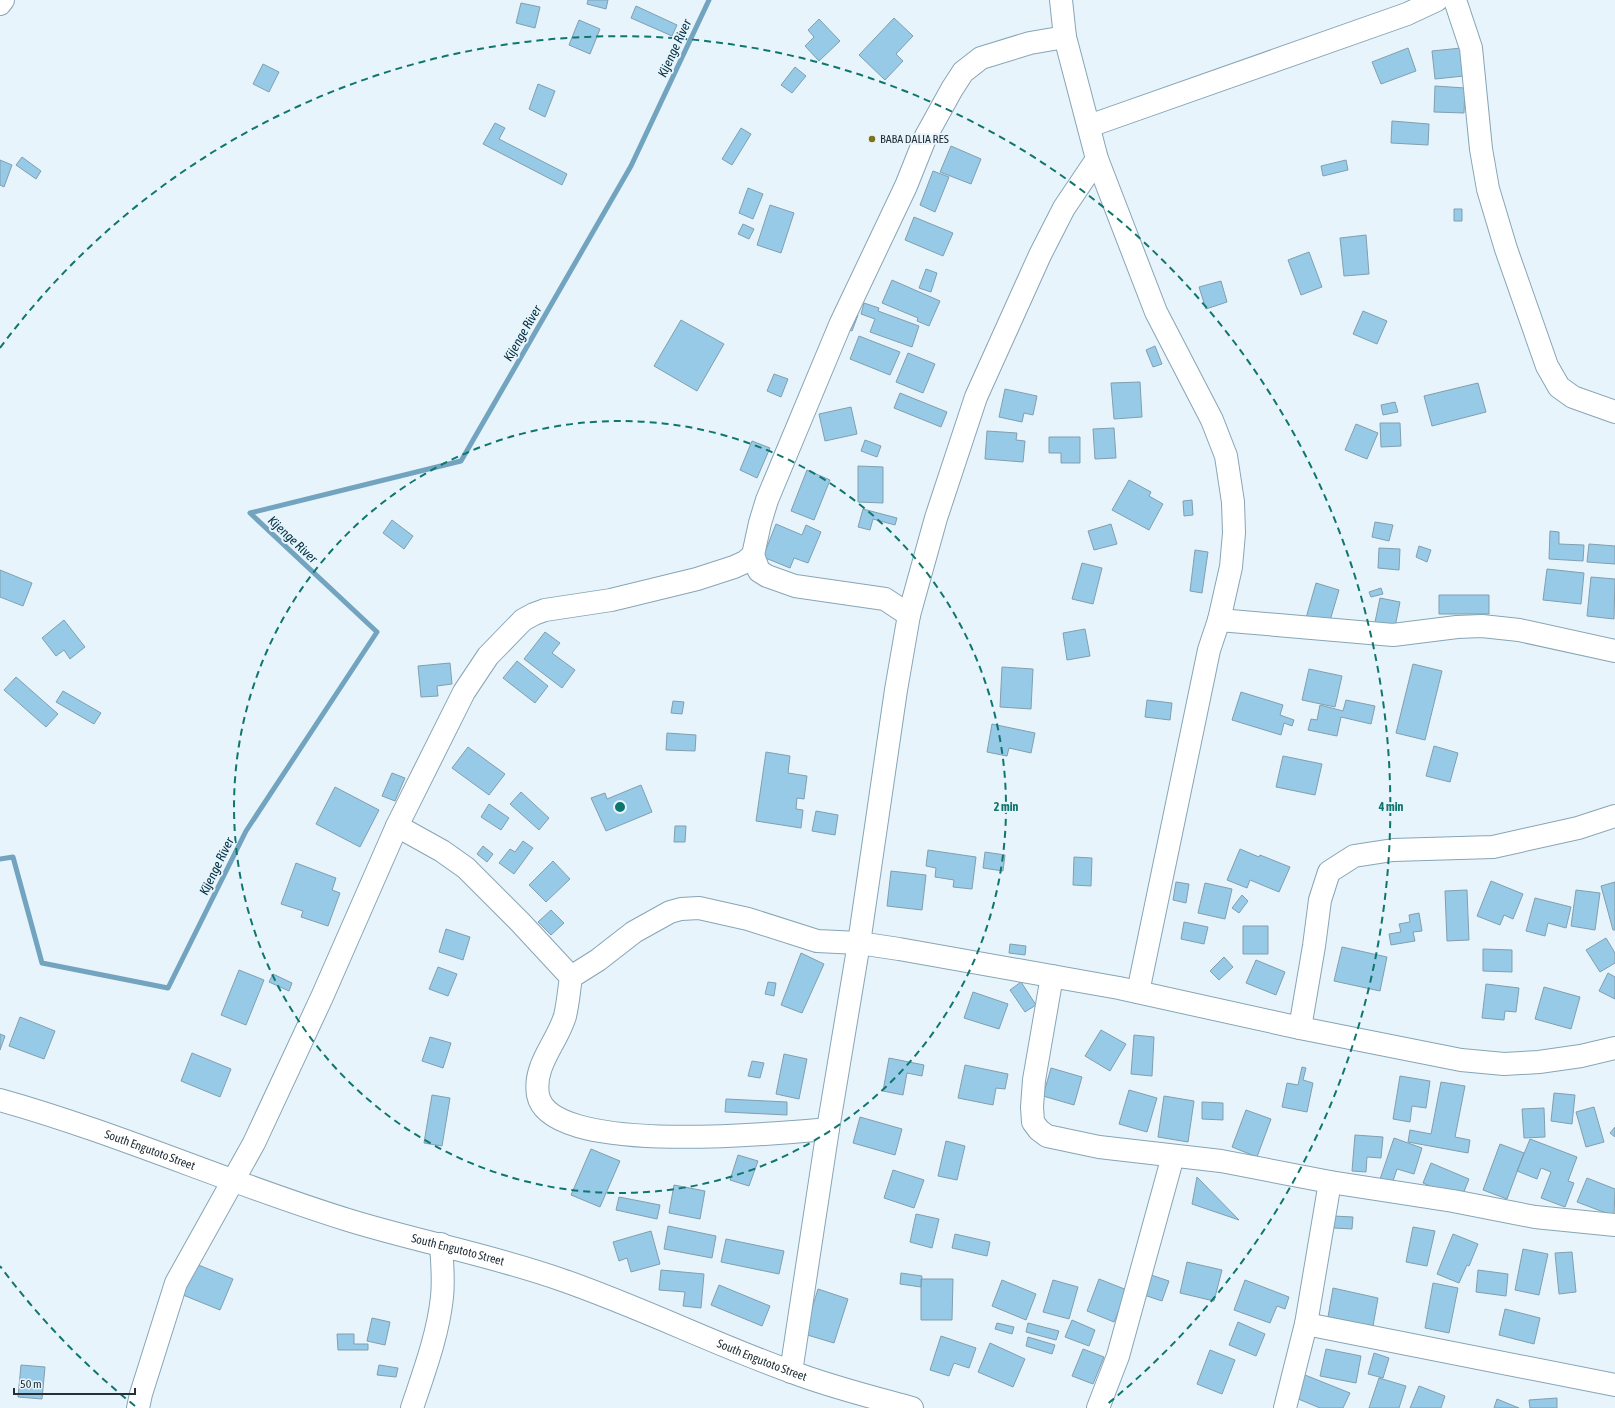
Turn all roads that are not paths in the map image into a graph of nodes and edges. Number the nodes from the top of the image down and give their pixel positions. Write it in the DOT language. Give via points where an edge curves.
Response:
graph roads {
  1 [pos="3,0"];
  2 [pos="1061,0"];
  3 [pos="1437,0"];
  4 [pos="1455,0"];
  5 [pos="0,4"];
  6 [pos="1065,37"];
  7 [pos="1089,126"];
  8 [pos="1097,159"];
  9 [pos="1615,412"];
  10 [pos="753,556"];
  11 [pos="909,615"];
  12 [pos="1219,620"];
  13 [pos="1615,652"];
  14 [pos="1615,816"];
  15 [pos="397,826"];
  16 [pos="859,943"];
  17 [pos="1052,976"];
  18 [pos="571,977"];
  19 [pos="1138,992"];
  20 [pos="1300,1028"];
  21 [pos="1615,1048"];
  22 [pos="0,1100"];
  23 [pos="828,1129"];
  24 [pos="1173,1156"];
  25 [pos="233,1180"];
  26 [pos="1330,1182"];
  27 [pos="1615,1225"];
  28 [pos="441,1244"];
  29 [pos="1306,1324"];
  30 [pos="791,1372"];
  31 [pos="1615,1385"];
  32 [pos="138,1408"];
  33 [pos="412,1408"];
  34 [pos="912,1408"];
  35 [pos="1098,1408"];
  36 [pos="1285,1408"];
  1 -- 5 [label="street"];
  2 -- 6 [label="street"];
  3 -- 7 [label="street" via="1407,14"];
  4 -- 9 [label="street" via="1471,48 1481,149 1488,189 1547,366 1558,387 1573,398"];
  6 -- 7 [label="street"];
  6 -- 10 [label="street" via="1030,43 981,58 963,72 952,89 926,136 906,186 837,332 767,500"];
  7 -- 8 [label="street"];
  8 -- 11 [label="street" via="1064,208 976,396 936,518"];
  8 -- 12 [label="street" via="1156,312 1212,420 1226,456 1233,502 1234,533 1231,567"];
  10 -- 11 [label="street" via="760,571 767,576 795,586 885,598"];
  10 -- 15 [label="street" via="734,567 698,579 611,600 545,610 523,620 488,656 464,692"];
  11 -- 16 [label="street"];
  12 -- 13 [label="street" via="1393,635 1482,626 1519,630"];
  12 -- 19 [label="street" via="1209,650"];
  14 -- 20 [label="street" via="1578,828 1493,847 1393,850 1354,856 1329,872 1320,900"];
  15 -- 18 [label="street" via="442,851 466,868"];
  15 -- 25 [label="street" via="322,997 254,1143"];
  16 -- 17 [label="street"];
  16 -- 18 [label="street" via="817,941 748,919 706,909 681,909 670,912 634,932"];
  16 -- 23 [label="street"];
  17 -- 19 [label="street"];
  17 -- 24 [label="street" via="1034,1080 1033,1122 1048,1136 1070,1142"];
  18 -- 23 [label="street" via="565,1016 538,1073 538,1096 545,1110 560,1120 583,1128 627,1135 726,1137"];
  19 -- 20 [label="street"];
  20 -- 21 [label="street" via="1461,1060 1504,1064 1581,1056"];
  22 -- 25 [label="street, South Engutoto Street"];
  23 -- 30 [label="street"];
  24 -- 26 [label="street" via="1221,1161"];
  24 -- 35 [label="street" via="1118,1356"];
  25 -- 28 [label="street, South Engutoto Street" via="348,1220"];
  25 -- 32 [label="street" via="176,1283"];
  26 -- 27 [label="street" via="1535,1217"];
  26 -- 29 [label="street"];
  28 -- 30 [label="street, South Engutoto Street" via="560,1279 631,1305"];
  28 -- 33 [label="street" via="442,1298 436,1330"];
  29 -- 31 [label="street"];
  29 -- 36 [label="street"];
  30 -- 34 [label="street, South Engutoto Street"];
}
